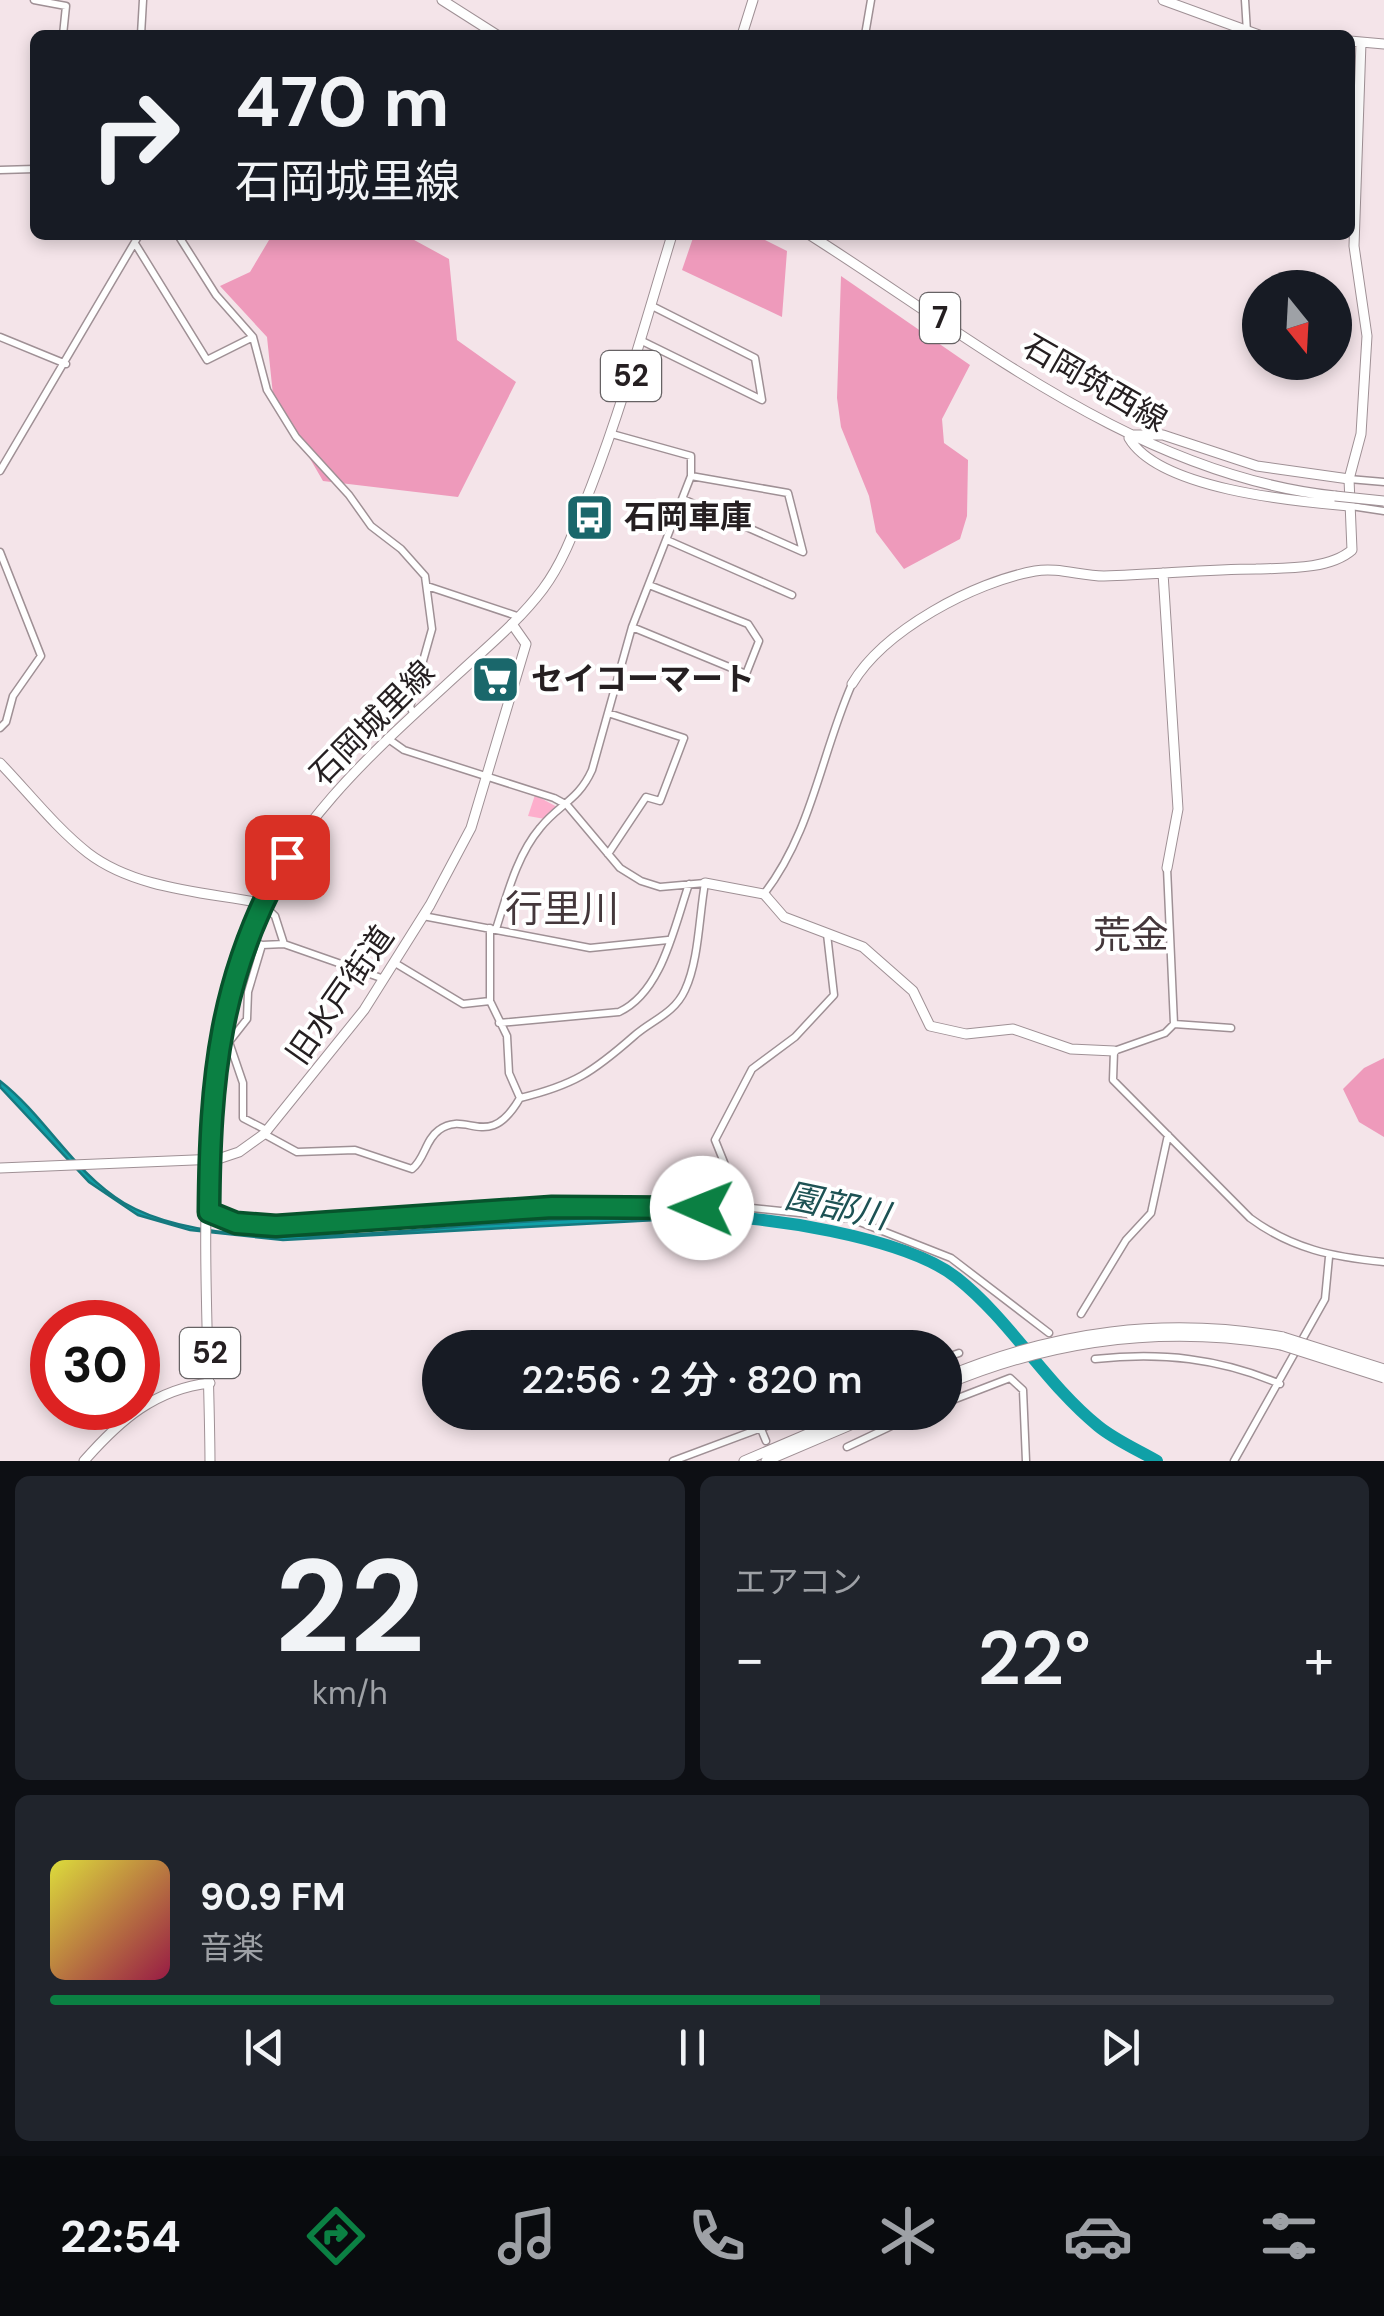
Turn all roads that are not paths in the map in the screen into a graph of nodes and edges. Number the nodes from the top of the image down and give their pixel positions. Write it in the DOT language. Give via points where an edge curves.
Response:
graph roads {
  1 [pos="34,0"];
  2 [pos="143,0"];
  3 [pos="442,0"];
  4 [pos="754,0"];
  5 [pos="871,0"];
  6 [pos="1162,0"];
  7 [pos="1245,0"];
  8 [pos="64,30"];
  9 [pos="141,30"];
  10 [pos="489,30"];
  11 [pos="744,30"];
  12 [pos="865,30"];
  13 [pos="1242,30"];
  14 [pos="1247,30"];
  15 [pos="1356,41"];
  16 [pos="1384,44"];
  17 [pos="1355,144"];
  18 [pos="30,168"];
  19 [pos="0,170"];
  20 [pos="137,240"];
  21 [pos="181,240"];
  22 [pos="671,240"];
  23 [pos="818,240"];
  24 [pos="1354,240"];
  25 [pos="135,244"];
  26 [pos="652,306"];
  27 [pos="0,336"];
  28 [pos="253,337"];
  29 [pos="642,341"];
  30 [pos="66,364"];
  31 [pos="612,434"];
  32 [pos="1128,435"];
  33 [pos="0,471"];
  34 [pos="691,476"];
  35 [pos="1349,479"];
  36 [pos="1384,482"];
  37 [pos="682,500"];
  38 [pos="1384,501"];
  39 [pos="1349,506"];
  40 [pos="1384,510"];
  41 [pos="667,540"];
  42 [pos="0,552"];
  43 [pos="1163,573"];
  44 [pos="649,585"];
  45 [pos="427,586"];
  46 [pos="792,595"];
  47 [pos="516,620"];
  48 [pos="632,628"];
  49 [pos="852,684"];
  50 [pos="608,713"];
  51 [pos="414,714"];
  52 [pos="0,728"];
  53 [pos="388,738"];
  54 [pos="0,762"];
  55 [pos="486,778"];
  56 [pos="567,805"];
  57 [pos="608,854"];
  58 [pos="1167,868"];
  59 [pos="705,883"];
  60 [pos="689,884"];
  61 [pos="764,894"];
  62 [pos="261,903"];
  63 [pos="423,916"];
  64 [pos="493,928"];
  65 [pos="827,934"];
  66 [pos="246,938"];
  67 [pos="670,940"];
  68 [pos="284,944"];
  69 [pos="262,945"];
  70 [pos="395,963"];
  71 [pos="385,979"];
  72 [pos="490,1000"];
  73 [pos="498,1023"];
  74 [pos="1174,1024"];
  75 [pos="1231,1028"];
  76 [pos="1114,1051"];
  77 [pos="520,1098"];
  78 [pos="266,1132"];
  79 [pos="1168,1135"];
  80 [pos="209,1160"];
  81 [pos="0,1168"];
  82 [pos="742,1207"];
  83 [pos="209,1216"];
  84 [pos="1329,1256"];
  85 [pos="1384,1262"];
  86 [pos="1080,1314"];
  87 [pos="1048,1341"];
  88 [pos="1282,1341"];
  89 [pos="1022,1353"];
  90 [pos="1095,1359"];
  91 [pos="1384,1369"];
  92 [pos="962,1372"];
  93 [pos="1384,1378"];
  94 [pos="962,1381"];
  95 [pos="210,1384"];
  96 [pos="1280,1384"];
  97 [pos="962,1396"];
  98 [pos="758,1430"];
  99 [pos="761,1430"];
  100 [pos="817,1430"];
  101 [pos="839,1430"];
  102 [pos="883,1430"];
  103 [pos="766,1441"];
  104 [pos="847,1447"];
  105 [pos="84,1461"];
  106 [pos="211,1461"];
  107 [pos="673,1461"];
  108 [pos="744,1461"];
  109 [pos="766,1461"];
  110 [pos="1026,1461"];
  111 [pos="1234,1461"];
  1 -- 8 [label="street" via="66,6"];
  2 -- 9 [label="street"];
  3 -- 10 [label="main road"];
  4 -- 11 [label="main road"];
  5 -- 12 [label="street"];
  6 -- 13 [label="main road"];
  7 -- 14 [label="street"];
  15 -- 16 [label="main road"];
  15 -- 17 [label="main road"];
  18 -- 19 [label="street"];
  20 -- 25 [label="street"];
  21 -- 28 [label="street"];
  22 -- 26 [label="main road, 石岡城里線 / 52"];
  23 -- 32 [label="main road, 石岡筑西線 / 7"];
  24 -- 35 [label="main road" via="1367,336 1362,434"];
  25 -- 28 [label="street" via="206,360"];
  25 -- 30 [label="street"];
  26 -- 29 [label="main road, 石岡城里線 / 52"];
  26 -- 29 [label="street" via="755,358 762,400"];
  27 -- 30 [label="street"];
  28 -- 45 [label="street" via="267,390 296,438 371,526 402,549"];
  29 -- 31 [label="main road, 石岡城里線 / 52"];
  30 -- 33 [label="street"];
  31 -- 34 [label="street" via="692,456"];
  31 -- 47 [label="main road, 石岡城里線 / 52" via="566,552"];
  32 -- 35 [label="main road" via="1163,435 1257,466"];
  32 -- 38 [label="main road, 石岡筑西線 / 7, bridge" via="1241,480"];
  32 -- 39 [label="main road" via="1146,460 1187,476 1272,498"];
  34 -- 37 [label="street"];
  34 -- 37 [label="street" via="788,493 803,552"];
  35 -- 36 [label="street"];
  35 -- 39 [label="main road"];
  37 -- 41 [label="street"];
  39 -- 40 [label="street"];
  39 -- 43 [label="main road" via="1354,541 1341,558 1282,569"];
  41 -- 44 [label="street"];
  41 -- 46 [label="street"];
  42 -- 52 [label="street" via="41,656"];
  43 -- 49 [label="main road" via="1037,570 1006,579 890,637"];
  43 -- 58 [label="main road" via="1178,809"];
  44 -- 48 [label="street"];
  44 -- 48 [label="street" via="748,624 760,641 746,674"];
  45 -- 47 [label="street"];
  45 -- 51 [label="street" via="432,629 410,706"];
  47 -- 51 [label="main road, 石岡城里線 / 52"];
  47 -- 55 [label="main road, 旧水戸街道" via="524,656"];
  48 -- 50 [label="street"];
  49 -- 61 [label="street" via="799,838"];
  50 -- 56 [label="street" via="592,770"];
  50 -- 57 [label="street" via="684,738 660,801 646,797"];
  51 -- 53 [label="main road, 石岡城里線 / 52"];
  53 -- 55 [label="street" via="404,750"];
  53 -- 62 [label="main road, 石岡城里線 / 52" via="321,808"];
  54 -- 62 [label="main road" via="88,852 116,869 157,884"];
  55 -- 56 [label="street"];
  55 -- 63 [label="main road, 旧水戸街道" via="472,828"];
  56 -- 57 [label="street"];
  56 -- 64 [label="street" via="529,842"];
  57 -- 60 [label="street" via="641,881"];
  58 -- 74 [label="street"];
  59 -- 60 [label="street"];
  59 -- 61 [label="main road"];
  59 -- 77 [label="street" via="686,989 672,1011 568,1085"];
  60 -- 67 [label="street"];
  61 -- 65 [label="main road" via="784,917"];
  62 -- 66 [label="main road, 石岡城里線 / 52"];
  62 -- 68 [label="street" via="275,916"];
  63 -- 64 [label="street"];
  63 -- 70 [label="main road, 旧水戸街道"];
  64 -- 67 [label="street" via="590,948"];
  64 -- 72 [label="street"];
  65 -- 76 [label="main road" via="863,947 913,991 930,1026 966,1034 1014,1029 1071,1049"];
  65 -- 82 [label="street" via="834,995 795,1037 752,1069 715,1140"];
  66 -- 69 [label="street"];
  66 -- 80 [label="main road, 石岡城里線 / 52" via="219,1036"];
  67 -- 73 [label="street" via="634,1006"];
  68 -- 69 [label="street"];
  68 -- 71 [label="street"];
  69 -- 78 [label="street" via="247,1019 229,1042 243,1083 243,1118"];
  70 -- 71 [label="main road, 旧水戸街道"];
  70 -- 72 [label="street" via="463,1004"];
  71 -- 78 [label="main road, 旧水戸街道"];
  72 -- 73 [label="street"];
  73 -- 77 [label="street"];
  74 -- 75 [label="street"];
  74 -- 76 [label="street"];
  76 -- 79 [label="street" via="1112,1080"];
  77 -- 78 [label="street" via="506,1120 484,1129 440,1129 412,1168 356,1150 297,1152"];
  78 -- 80 [label="main road, 旧水戸街道" via="239,1152"];
  79 -- 84 [label="street" via="1273,1236"];
  79 -- 86 [label="street" via="1151,1214 1126,1240"];
  80 -- 81 [label="main road, 旧水戸街道"];
  80 -- 83 [label="main road, 石岡城里線 / 52"];
  82 -- 83 [label="street" via="552,1207 276,1226"];
  82 -- 87 [label="street" via="852,1219 894,1234 965,1266"];
  83 -- 95 [label="main road, 石岡城里線 / 52"];
  84 -- 85 [label="street"];
  84 -- 96 [label="street" via="1325,1299"];
  87 -- 88 [label="main road" via="1168,1334"];
  87 -- 89 [label="main road"];
  88 -- 91 [label="main road, bridge"];
  88 -- 93 [label="main road, bridge"];
  89 -- 92 [label="main road"];
  89 -- 94 [label="main road"];
  90 -- 96 [label="street" via="1200,1358"];
  95 -- 105 [label="main road" via="152,1398"];
  95 -- 106 [label="main road, 石岡城里線 / 52"];
  96 -- 111 [label="street"];
  97 -- 110 [label="street" via="1010,1378 1023,1390"];
  98 -- 107 [label="street"];
  99 -- 103 [label="street"];
  100 -- 108 [label="main road"];
  101 -- 109 [label="main road"];
  102 -- 104 [label="street"];
}
